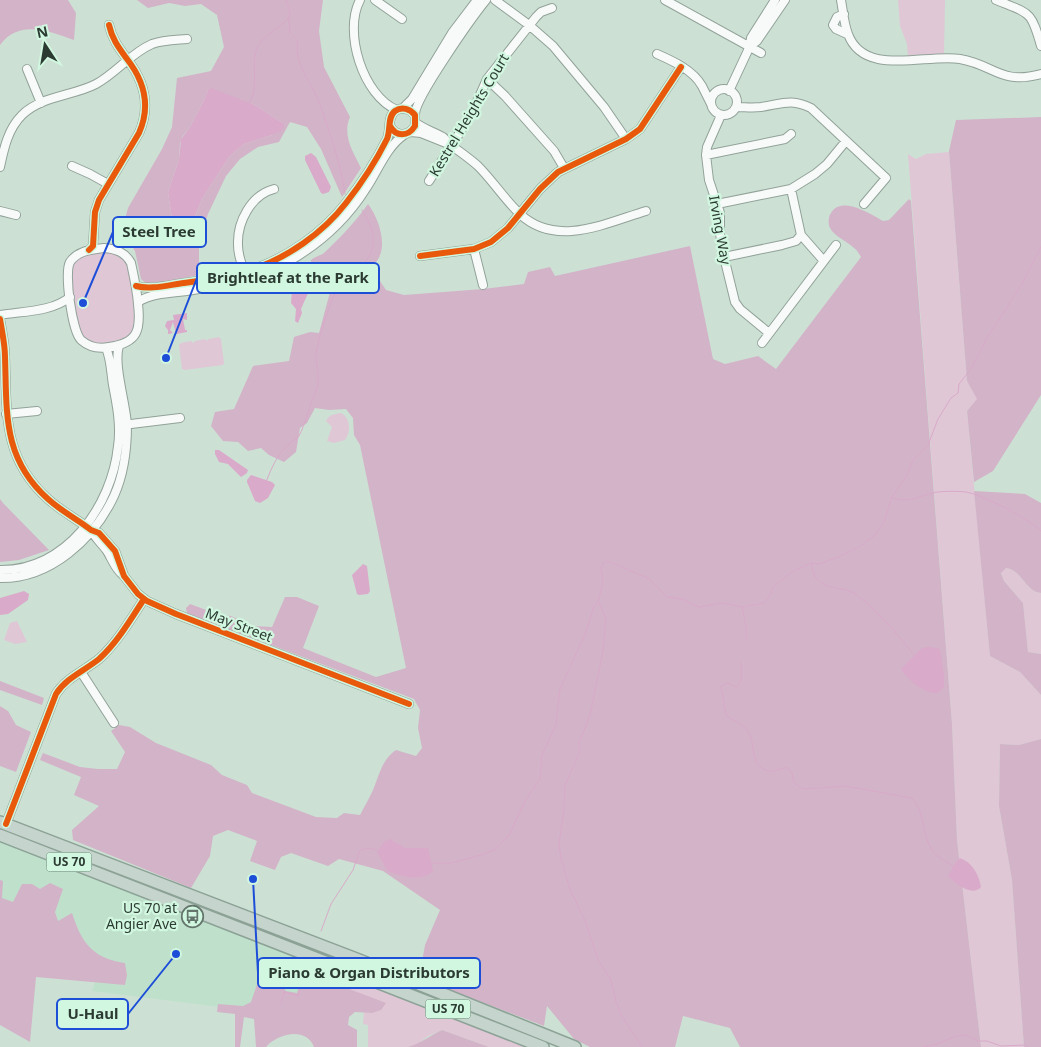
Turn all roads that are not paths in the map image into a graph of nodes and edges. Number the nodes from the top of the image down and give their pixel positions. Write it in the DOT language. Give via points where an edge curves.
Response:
graph roads {
  1 [pos="360,0"];
  2 [pos="375,0"];
  3 [pos="477,0"];
  4 [pos="486,0"];
  5 [pos="495,0"];
  6 [pos="665,0"];
  7 [pos="775,0"];
  8 [pos="785,0"];
  9 [pos="841,0"];
  10 [pos="996,0"];
  11 [pos="552,8"];
  12 [pos="844,14"];
  13 [pos="402,18"];
  14 [pos="110,25"];
  15 [pos="529,25"];
  16 [pos="847,34"];
  17 [pos="186,39"];
  18 [pos="750,46"];
  19 [pos="1041,46"];
  20 [pos="761,53"];
  21 [pos="657,54"];
  22 [pos="129,60"];
  23 [pos="681,67"];
  24 [pos="28,69"];
  25 [pos="1041,74"];
  26 [pos="487,79"];
  27 [pos="702,85"];
  28 [pos="720,90"];
  29 [pos="729,91"];
  30 [pos="41,103"];
  31 [pos="384,103"];
  32 [pos="711,104"];
  33 [pos="736,107"];
  34 [pos="400,109"];
  35 [pos="720,115"];
  36 [pos="415,119"];
  37 [pos="390,124"];
  38 [pos="408,133"];
  39 [pos="791,134"];
  40 [pos="626,139"];
  41 [pos="846,141"];
  42 [pos="450,144"];
  43 [pos="706,155"];
  44 [pos="72,166"];
  45 [pos="0,167"];
  46 [pos="564,168"];
  47 [pos="429,182"];
  48 [pos="108,184"];
  49 [pos="274,189"];
  50 [pos="791,189"];
  51 [pos="718,204"];
  52 [pos="864,204"];
  53 [pos="0,211"];
  54 [pos="646,211"];
  55 [pos="519,213"];
  56 [pos="16,215"];
  57 [pos="801,235"];
  58 [pos="94,237"];
  59 [pos="836,245"];
  60 [pos="104,248"];
  61 [pos="474,248"];
  62 [pos="89,250"];
  63 [pos="420,256"];
  64 [pos="724,257"];
  65 [pos="824,260"];
  66 [pos="246,276"];
  67 [pos="483,285"];
  68 [pos="136,286"];
  69 [pos="70,297"];
  70 [pos="138,302"];
  71 [pos="53,307"];
  72 [pos="72,311"];
  73 [pos="0,315"];
  74 [pos="0,319"];
  75 [pos="769,332"];
  76 [pos="762,343"];
  77 [pos="118,346"];
  78 [pos="106,348"];
  79 [pos="2,371"];
  80 [pos="37,411"];
  81 [pos="6,414"];
  82 [pos="180,418"];
  83 [pos="123,425"];
  84 [pos="88,528"];
  85 [pos="0,570"];
  86 [pos="0,578"];
  87 [pos="144,599"];
  88 [pos="81,672"];
  89 [pos="409,704"];
  90 [pos="114,723"];
  91 [pos="1,829"];
  92 [pos="543,1047"];
  93 [pos="576,1047"];
  1 -- 31 [label="street" via="354,18 355,43 365,74"];
  2 -- 13 [label="street"];
  3 -- 34 [label="street" via="452,33 412,99"];
  4 -- 36 [label="street" via="418,103 414,110"];
  5 -- 15 [label="street"];
  6 -- 18 [label="street"];
  7 -- 18 [label="street" via="751,38"];
  8 -- 18 [label="street" via="757,41"];
  9 -- 12 [label="street"];
  10 -- 19 [label="street" via="1029,15"];
  11 -- 15 [label="street, Kestrel Heights Court" via="541,12"];
  12 -- 16 [label="street"];
  12 -- 16 [label="street" via="837,17 833,25"];
  14 -- 22 [label="street" via="111,35"];
  15 -- 26 [label="street, Kestrel Heights Court"];
  15 -- 40 [label="street" via="563,58"];
  16 -- 25 [label="street" via="857,48 880,60 950,58 973,62 1002,76 1014,78"];
  17 -- 22 [label="street" via="152,44"];
  18 -- 20 [label="street"];
  18 -- 29 [label="street"];
  21 -- 23 [label="street"];
  22 -- 30 [label="street" via="95,84"];
  22 -- 48 [label="street" via="145,93 144,121"];
  23 -- 27 [label="street"];
  23 -- 40 [label="street" via="640,129"];
  24 -- 30 [label="street"];
  26 -- 42 [label="street, Kestrel Heights Court" via="470,115"];
  26 -- 46 [label="street" via="554,151"];
  27 -- 28 [label="street"];
  27 -- 32 [label="street"];
  28 -- 29 [label="street"];
  28 -- 32 [label="street" via="712,97"];
  29 -- 33 [label="street" via="735,96"];
  30 -- 45 [label="street" via="16,121 6,141"];
  31 -- 34 [label="street"];
  31 -- 37 [label="street"];
  32 -- 35 [label="street"];
  33 -- 35 [label="street" via="728,115"];
  33 -- 41 [label="street" via="762,107 789,101 801,103 812,108"];
  34 -- 36 [label="street" via="410,110"];
  34 -- 37 [label="street" via="391,115"];
  35 -- 43 [label="street, Irving Way"];
  36 -- 38 [label="street"];
  36 -- 42 [label="street"];
  37 -- 38 [label="street" via="396,133"];
  37 -- 66 [label="street" via="387,138 360,183 331,220 302,244"];
  38 -- 42 [label="street" via="421,133"];
  38 -- 66 [label="street" via="395,142 352,209 327,234 307,250 270,271"];
  39 -- 43 [label="street" via="785,139"];
  40 -- 46 [label="street"];
  41 -- 50 [label="street" via="827,164"];
  41 -- 52 [label="street" via="886,178"];
  42 -- 47 [label="street, Kestrel Heights Court"];
  42 -- 55 [label="street" via="478,166"];
  43 -- 51 [label="street, Irving Way" via="709,180"];
  44 -- 48 [label="street"];
  46 -- 55 [label="street"];
  48 -- 58 [label="street" via="95,212"];
  49 -- 66 [label="street" via="257,198 245,215 238,247"];
  50 -- 51 [label="street"];
  50 -- 57 [label="street"];
  51 -- 64 [label="street, Irving Way"];
  53 -- 56 [label="street"];
  54 -- 55 [label="street" via="566,232 544,229"];
  55 -- 61 [label="street" via="499,236"];
  57 -- 64 [label="street" via="796,241 782,245"];
  57 -- 65 [label="street"];
  58 -- 60 [label="street"];
  58 -- 62 [label="street"];
  59 -- 65 [label="street"];
  60 -- 62 [label="street"];
  60 -- 68 [label="street" via="120,251 128,258"];
  61 -- 63 [label="street"];
  61 -- 67 [label="street"];
  62 -- 69 [label="street" via="76,255 68,267"];
  64 -- 75 [label="street, Irving Way" via="740,310"];
  65 -- 75 [label="street"];
  66 -- 68 [label="street" via="149,288"];
  66 -- 70 [label="street" via="203,289 150,297"];
  68 -- 70 [label="street"];
  69 -- 71 [label="street"];
  69 -- 72 [label="street"];
  70 -- 77 [label="street" via="140,320 137,333"];
  71 -- 72 [label="street"];
  71 -- 73 [label="street"];
  72 -- 78 [label="street" via="81,340 92,347"];
  74 -- 79 [label="street, May Street" via="4,345"];
  75 -- 76 [label="street"];
  77 -- 78 [label="street"];
  77 -- 83 [label="street"];
  78 -- 83 [label="street"];
  79 -- 81 [label="street, May Street"];
  80 -- 81 [label="street"];
  81 -- 84 [label="street, May Street" via="15,451 31,481 47,499"];
  82 -- 83 [label="street"];
  83 -- 84 [label="street" via="127,446 120,479 107,510"];
  84 -- 85 [label="street" via="49,557 20,568"];
  84 -- 86 [label="street" via="71,551 53,564 22,576"];
  84 -- 87 [label="street, May Street" via="99,533 116,551 124,576"];
  87 -- 88 [label="street" via="105,653"];
  87 -- 89 [label="street, May Street"];
  88 -- 90 [label="street"];
  88 -- 91 [label="street" via="56,694"];
  91 -- 92 [label="highway, US 70"];
  91 -- 93 [label="highway, US 70" via="40,842 51,842"];
}
